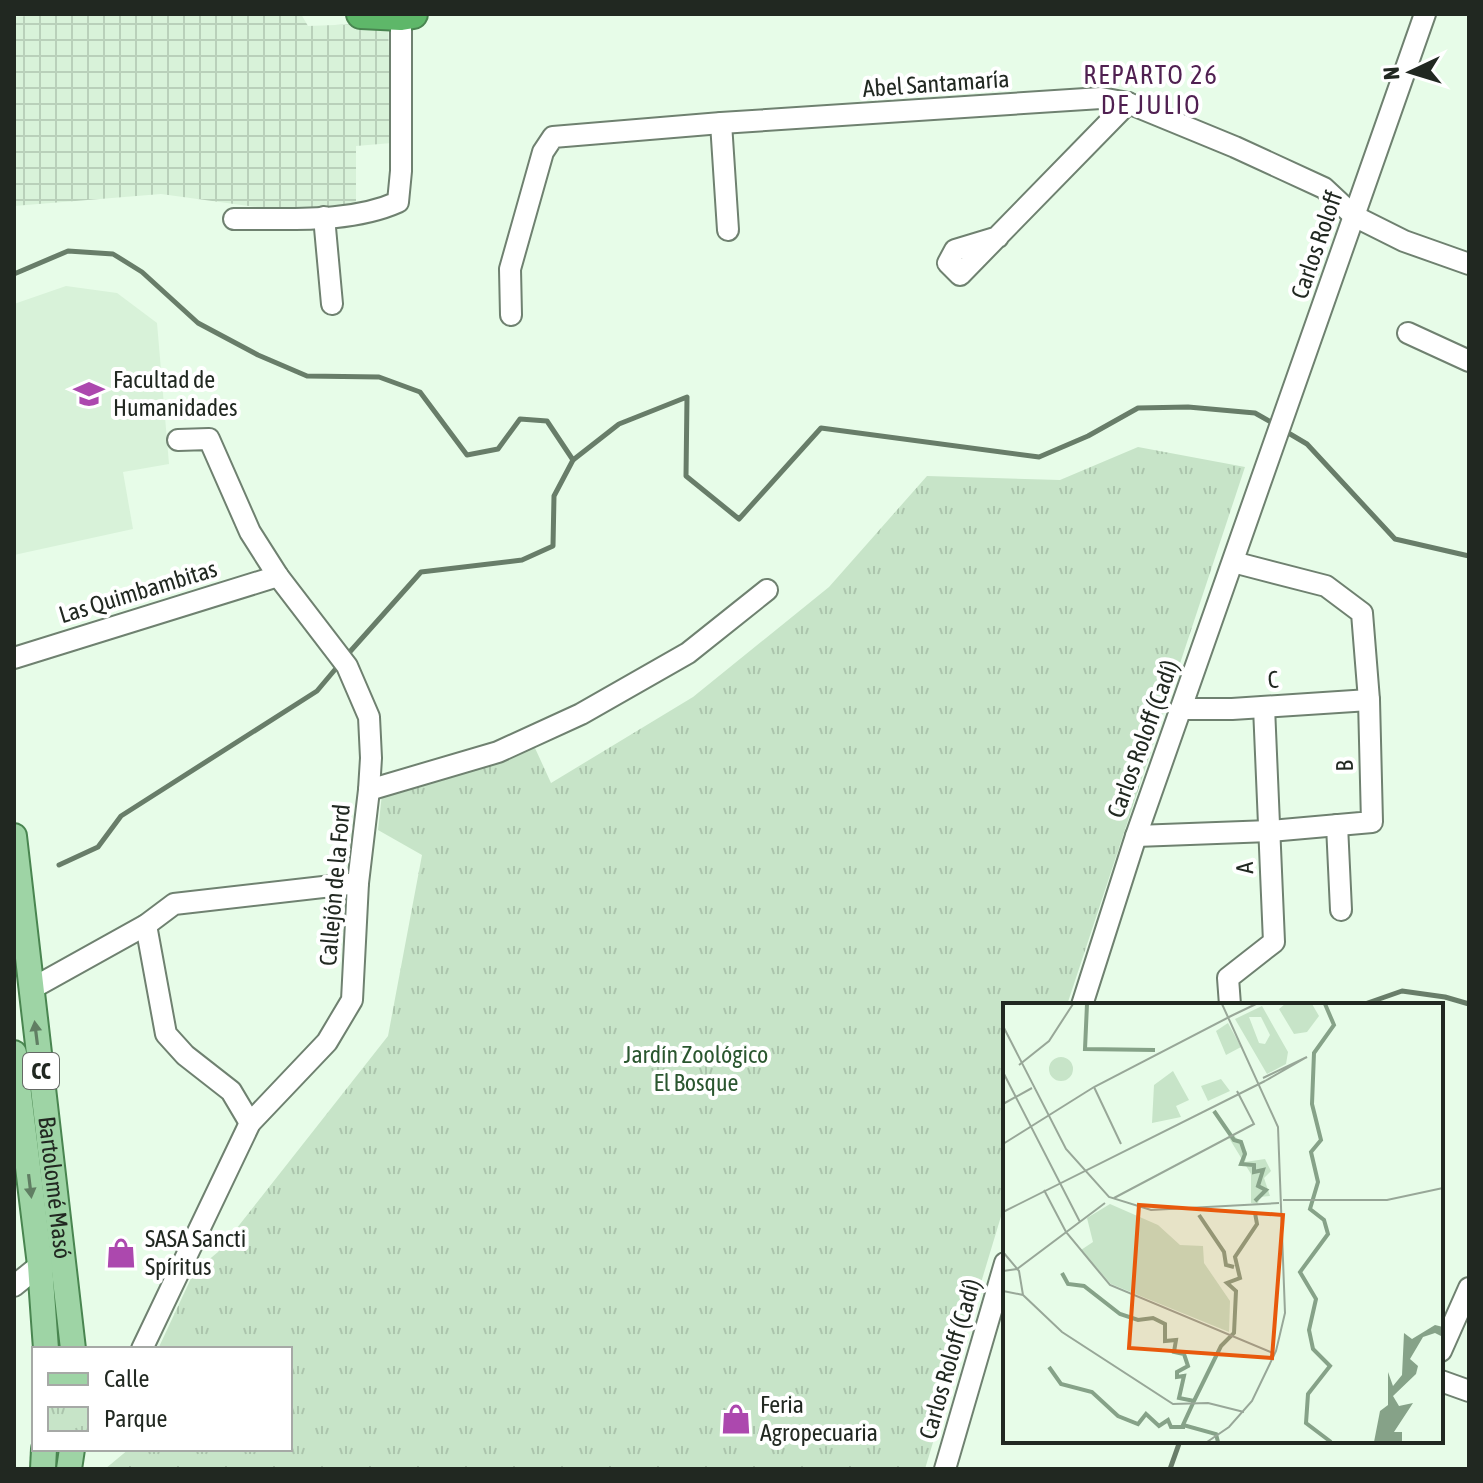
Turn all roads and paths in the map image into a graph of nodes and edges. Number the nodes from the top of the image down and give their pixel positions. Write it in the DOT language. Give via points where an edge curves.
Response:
graph roads {
  1 [pos="361,14"];
  2 [pos="1425,14"];
  3 [pos="407,15"];
  4 [pos="1128,103"];
  5 [pos="721,123"];
  6 [pos="1354,216"];
  7 [pos="324,217"];
  8 [pos="234,219"];
  9 [pos="728,230"];
  10 [pos="998,237"];
  11 [pos="1469,264"];
  12 [pos="332,304"];
  13 [pos="511,315"];
  14 [pos="1408,333"];
  15 [pos="1469,361"];
  16 [pos="178,440"];
  17 [pos="1257,493"];
  18 [pos="1233,562"];
  19 [pos="278,576"];
  20 [pos="767,590"];
  21 [pos="14,658"];
  22 [pos="1369,700"];
  23 [pos="1264,707"];
  24 [pos="1181,709"];
  25 [pos="369,790"];
  26 [pos="1337,825"];
  27 [pos="1270,831"];
  28 [pos="14,836"];
  29 [pos="1136,836"];
  30 [pos="358,883"];
  31 [pos="1341,910"];
  32 [pos="146,925"];
  33 [pos="31,989"];
  34 [pos="1083,1003"];
  35 [pos="1230,1003"];
  36 [pos="14,1053"];
  37 [pos="250,1123"];
  38 [pos="40,1265"];
  39 [pos="1003,1270"];
  40 [pos="14,1288"];
  41 [pos="1469,1288"];
  42 [pos="43,1299"];
  43 [pos="68,1305"];
  44 [pos="1443,1346"];
  45 [pos="46,1347"];
  46 [pos="75,1347"];
  47 [pos="143,1347"];
  48 [pos="1443,1382"];
  49 [pos="1469,1391"];
  50 [pos="945,1469"];
  1 -- 3 [label="highway"];
  2 -- 6 [label="street, Carlos Roloff"];
  3 -- 7 [label="street" via="398,202 379,210"];
  4 -- 5 [label="street, Abel Santamaría" via="1101,98"];
  4 -- 6 [label="street, Abel Santamaría" via="1324,188"];
  4 -- 10 [label="street"];
  5 -- 9 [label="street"];
  5 -- 13 [label="street, Abel Santamaría" via="553,137 543,152 510,269"];
  6 -- 11 [label="street, Abel Santamaría"];
  6 -- 17 [label="street, Carlos Roloff"];
  7 -- 8 [label="street"];
  7 -- 12 [label="street"];
  14 -- 15 [label="street"];
  16 -- 19 [label="street, Callejón de la Ford" via="209,439 250,532"];
  17 -- 18 [label="street, Carlos Roloff (Cadí)"];
  18 -- 22 [label="street, B" via="1326,586 1362,613"];
  18 -- 24 [label="street, Carlos Roloff (Cadí)"];
  19 -- 21 [label="street, Las Quimbambitas"];
  19 -- 25 [label="street, Callejón de la Ford" via="347,666 369,717"];
  20 -- 25 [label="street" via="688,653 581,714 498,752"];
  22 -- 23 [label="street, C"];
  22 -- 26 [label="street, B" via="1372,822"];
  23 -- 24 [label="street, C"];
  23 -- 27 [label="street, A"];
  24 -- 29 [label="street, Carlos Roloff (Cadí)"];
  25 -- 30 [label="street, Callejón de la Ford"];
  26 -- 27 [label="street, B"];
  26 -- 31 [label="street"];
  27 -- 29 [label="street, B"];
  27 -- 35 [label="street, A" via="1274,942 1228,978"];
  28 -- 33 [label="main road, Bartolomé Masó / CC"];
  29 -- 34 [label="street, Carlos Roloff (Cadí)"];
  30 -- 32 [label="street" via="174,904"];
  30 -- 37 [label="street, Callejón de la Ford" via="352,1000 327,1042"];
  32 -- 33 [label="street"];
  32 -- 37 [label="street" via="166,1034 231,1091"];
  43 -- 33 [label="main road, Bartolomé Masó / CC, one-way"];
  36 -- 38 [label="main road, Bartolomé Masó / CC, one-way"];
  37 -- 47 [label="street, Callejón de la Ford"];
  38 -- 40 [label="street"];
  38 -- 42 [label="main road, Bartolomé Masó / CC"];
  39 -- 50 [label="street, Carlos Roloff (Cadí)"];
  40 -- 42 [label="street"];
  41 -- 44 [label="street"];
  42 -- 43 [label="main road"];
  42 -- 45 [label="main road, Bartolomé Masó / CC"];
  43 -- 46 [label="main road, Bartolomé Masó / CC"];
  48 -- 49 [label="street"];
}
